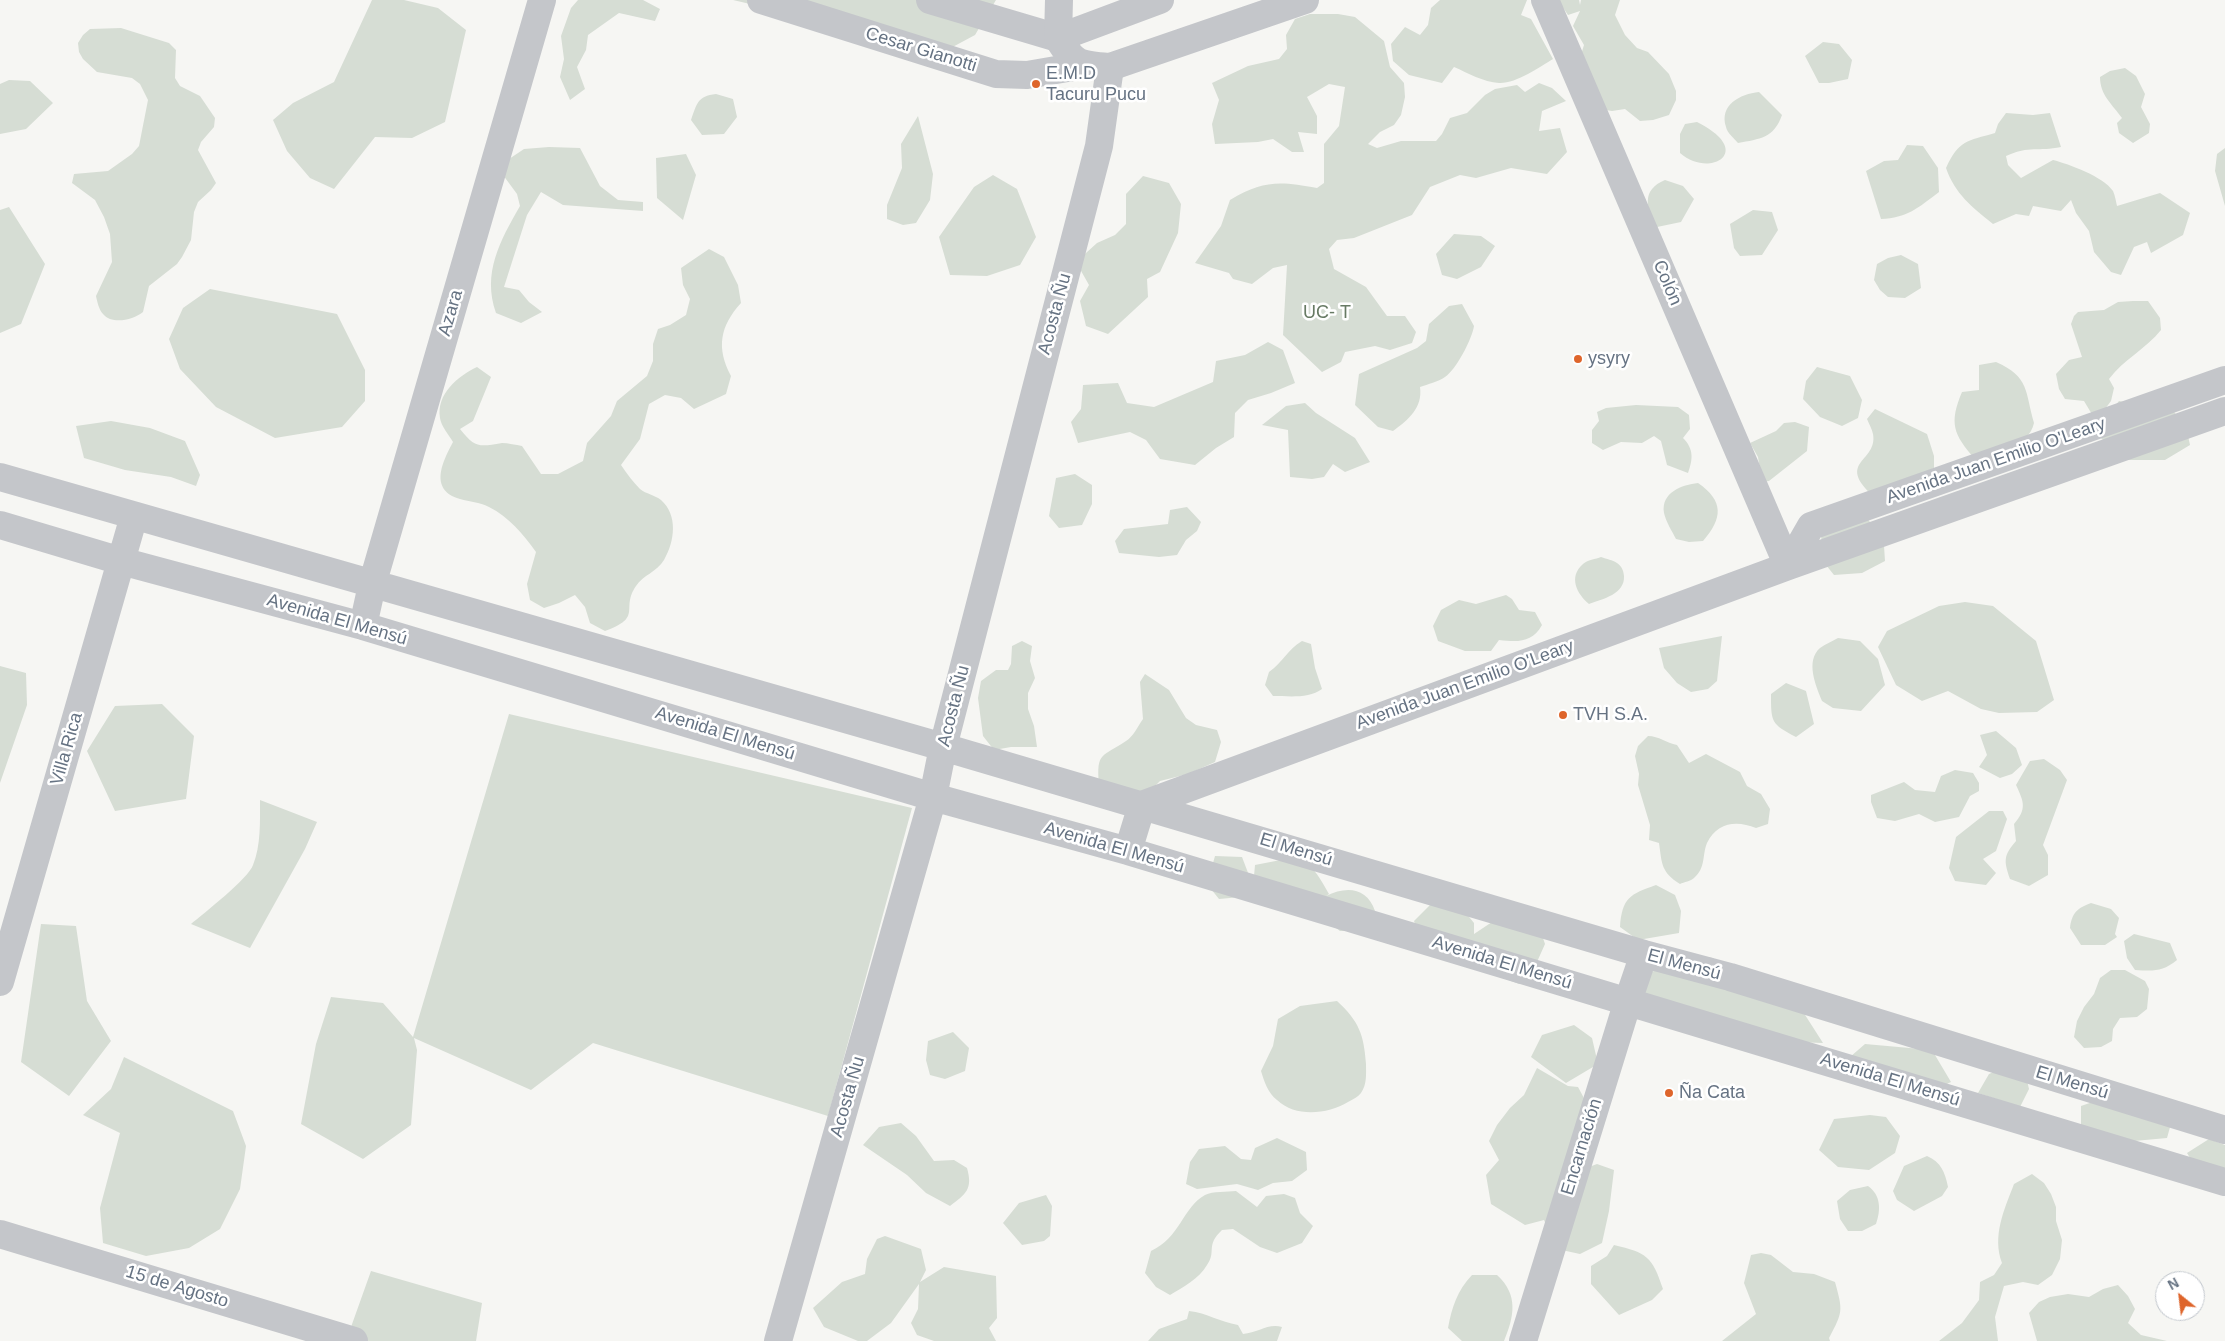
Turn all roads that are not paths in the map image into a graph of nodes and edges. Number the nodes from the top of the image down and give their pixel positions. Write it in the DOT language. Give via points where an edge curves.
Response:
graph roads {
  1 [pos="542,0"];
  2 [pos="761,0"];
  3 [pos="930,0"];
  4 [pos="1059,0"];
  5 [pos="1160,0"];
  6 [pos="1305,0"];
  7 [pos="1546,0"];
  8 [pos="1058,38"];
  9 [pos="1097,66"];
  10 [pos="2225,380"];
  11 [pos="2225,411"];
  12 [pos="0,477"];
  13 [pos="134,516"];
  14 [pos="0,525"];
  15 [pos="121,561"];
  16 [pos="1788,566"];
  17 [pos="372,585"];
  18 [pos="363,626"];
  19 [pos="943,747"];
  20 [pos="934,796"];
  21 [pos="1142,805"];
  22 [pos="1128,851"];
  23 [pos="1644,954"];
  24 [pos="0,982"];
  25 [pos="1628,1001"];
  26 [pos="2225,1130"];
  27 [pos="2225,1182"];
  28 [pos="0,1234"];
  29 [pos="354,1341"];
  30 [pos="778,1341"];
  31 [pos="1523,1341"];
  1 -- 17 [label="street, Azara"];
  2 -- 9 [label="street, Cesar Gianotti" via="996,74 1027,76"];
  3 -- 8 [label="street"];
  4 -- 8 [label="street"];
  5 -- 8 [label="street"];
  6 -- 9 [label="street, Cesar Gianotti"];
  7 -- 16 [label="street, Colón"];
  8 -- 9 [label="street" via="1068,56"];
  9 -- 19 [label="street, Acosta Ñu" via="1099,146"];
  10 -- 16 [label="street, Avenida Juan Emilio O'Leary" via="1811,526"];
  11 -- 16 [label="street, Avenida Juan Emilio O'Leary"];
  12 -- 13 [label="street"];
  13 -- 15 [label="street, Villa Rica"];
  13 -- 17 [label="street"];
  14 -- 15 [label="street, Avenida El Mensú"];
  15 -- 18 [label="street, Avenida El Mensú"];
  15 -- 24 [label="street, Villa Rica"];
  16 -- 21 [label="street, Avenida Juan Emilio O'Leary"];
  17 -- 18 [label="street, Azara"];
  17 -- 19 [label="street"];
  18 -- 20 [label="street, Avenida El Mensú"];
  19 -- 20 [label="street, Acosta Ñu"];
  19 -- 21 [label="street"];
  20 -- 22 [label="street, Avenida El Mensú"];
  20 -- 30 [label="street, Acosta Ñu"];
  21 -- 22 [label="street"];
  21 -- 23 [label="street, El Mensú"];
  22 -- 25 [label="street, Avenida El Mensú"];
  23 -- 25 [label="street, Encarnación"];
  23 -- 26 [label="street, El Mensú" via="1730,977"];
  25 -- 27 [label="street, Avenida El Mensú"];
  25 -- 31 [label="street, Encarnación"];
  28 -- 29 [label="street, 15 de Agosto"];
}
